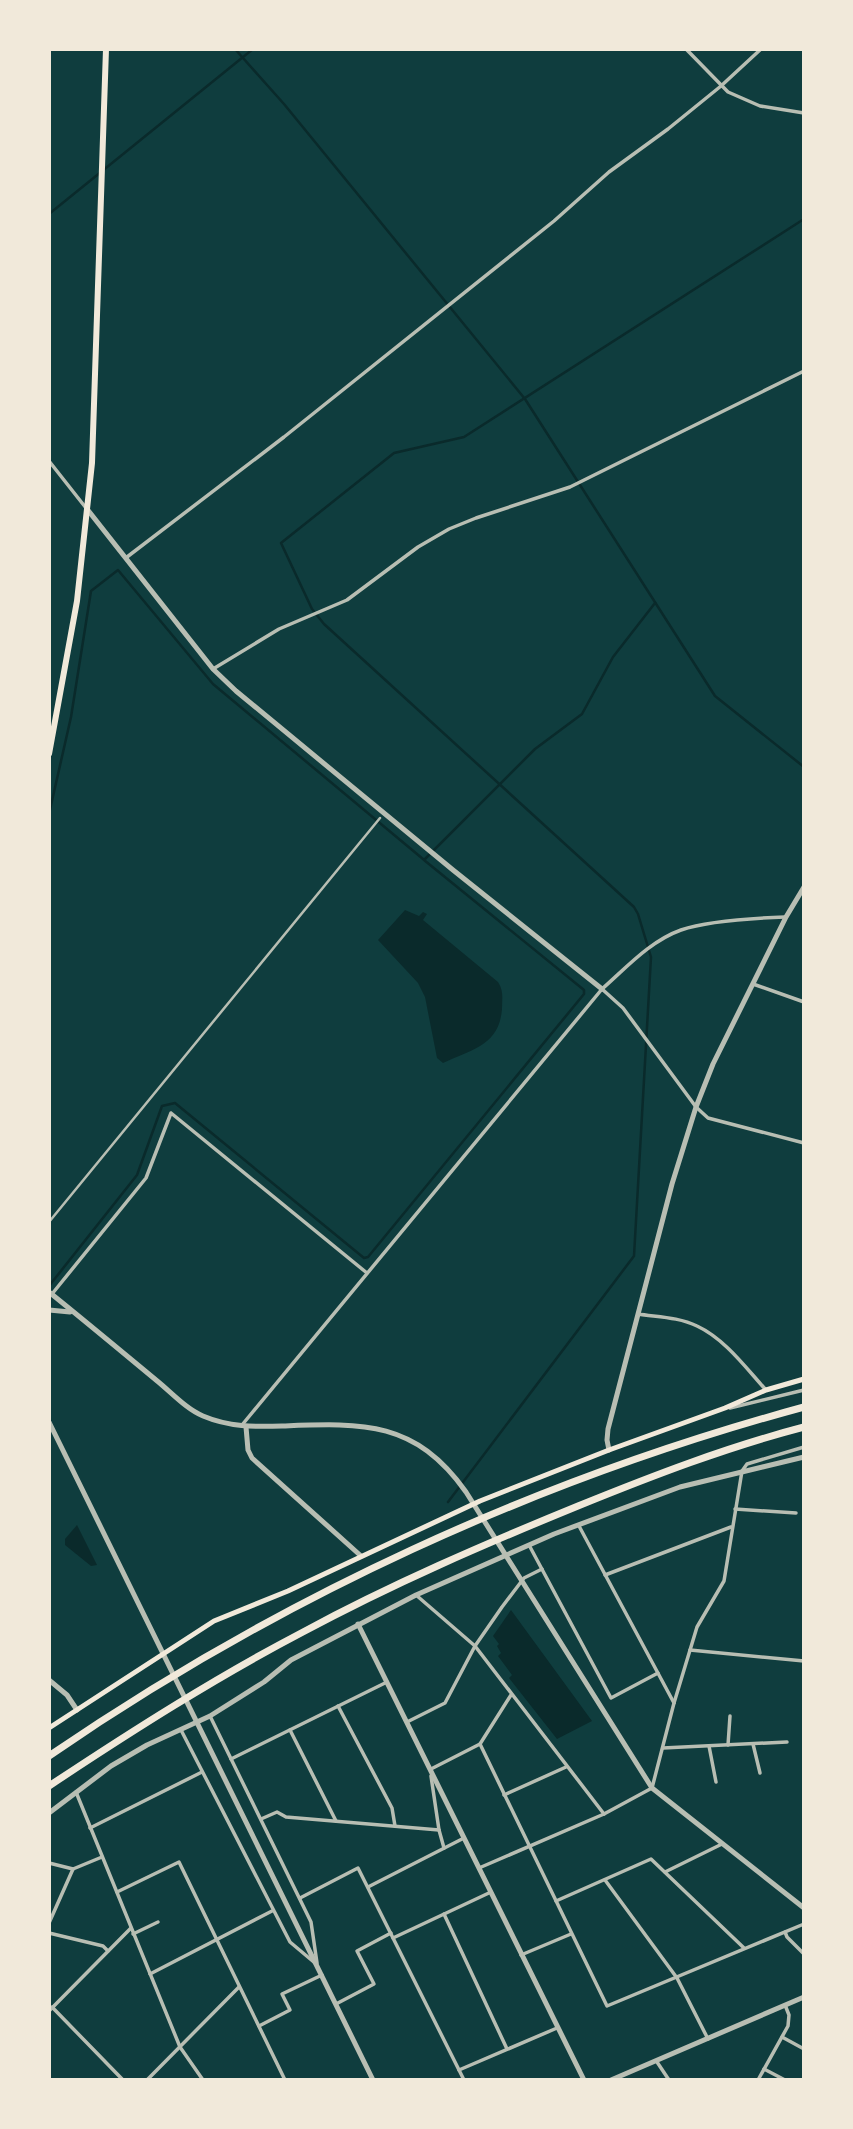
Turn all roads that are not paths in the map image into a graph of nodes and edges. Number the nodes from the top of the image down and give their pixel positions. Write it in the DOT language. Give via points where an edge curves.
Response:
graph roads {
  1 [pos="106,49"];
  2 [pos="686,49"];
  3 [pos="761,49"];
  4 [pos="720,86"];
  5 [pos="804,113"];
  6 [pos="804,371"];
  7 [pos="49,461"];
  8 [pos="87,509"];
  9 [pos="125,559"];
  10 [pos="213,669"];
  11 [pos="49,754"];
  12 [pos="380,818"];
  13 [pos="803,891"];
  14 [pos="786,917"];
  15 [pos="754,984"];
  16 [pos="602,989"];
  17 [pos="804,1002"];
  18 [pos="696,1107"];
  19 [pos="804,1143"];
  20 [pos="49,1222"];
  21 [pos="367,1273"];
  22 [pos="50,1293"];
  23 [pos="49,1310"];
  24 [pos="74,1313"];
  25 [pos="638,1314"];
  26 [pos="804,1379"];
  27 [pos="766,1390"];
  28 [pos="804,1390"];
  29 [pos="804,1407"];
  30 [pos="724,1408"];
  31 [pos="49,1422"];
  32 [pos="244,1427"];
  33 [pos="804,1427"];
  34 [pos="804,1447"];
  35 [pos="609,1450"];
  36 [pos="804,1457"];
  37 [pos="742,1471"];
  38 [pos="735,1509"];
  39 [pos="796,1513"];
  40 [pos="579,1525"];
  41 [pos="732,1527"];
  42 [pos="529,1545"];
  43 [pos="361,1556"];
  44 [pos="542,1569"];
  45 [pos="605,1575"];
  46 [pos="416,1595"];
  47 [pos="358,1624"];
  48 [pos="475,1646"];
  49 [pos="690,1650"];
  50 [pos="804,1661"];
  51 [pos="658,1673"];
  52 [pos="49,1680"];
  53 [pos="387,1682"];
  54 [pos="512,1695"];
  55 [pos="674,1703"];
  56 [pos="338,1706"];
  57 [pos="77,1710"];
  58 [pos="210,1716"];
  59 [pos="730,1716"];
  60 [pos="407,1722"];
  61 [pos="49,1728"];
  62 [pos="181,1730"];
  63 [pos="290,1730"];
  64 [pos="787,1742"];
  65 [pos="480,1744"];
  66 [pos="753,1744"];
  67 [pos="728,1745"];
  68 [pos="709,1746"];
  69 [pos="663,1748"];
  70 [pos="49,1756"];
  71 [pos="231,1759"];
  72 [pos="566,1767"];
  73 [pos="430,1770"];
  74 [pos="202,1772"];
  75 [pos="760,1773"];
  76 [pos="716,1782"];
  77 [pos="49,1786"];
  78 [pos="652,1788"];
  79 [pos="76,1792"];
  80 [pos="504,1795"];
  81 [pos="49,1813"];
  82 [pos="604,1814"];
  83 [pos="261,1819"];
  84 [pos="336,1821"];
  85 [pos="394,1826"];
  86 [pos="90,1828"];
  87 [pos="439,1830"];
  88 [pos="464,1838"];
  89 [pos="722,1843"];
  90 [pos="529,1847"];
  91 [pos="444,1848"];
  92 [pos="102,1857"];
  93 [pos="49,1863"];
  94 [pos="479,1868"];
  95 [pos="73,1870"];
  96 [pos="665,1872"];
  97 [pos="605,1880"];
  98 [pos="368,1887"];
  99 [pos="117,1892"];
  100 [pos="491,1892"];
  101 [pos="300,1898"];
  102 [pos="49,1900"];
  103 [pos="556,1901"];
  104 [pos="58,1902"];
  105 [pos="804,1908"];
  106 [pos="273,1911"];
  107 [pos="444,1914"];
  108 [pos="158,1922"];
  109 [pos="49,1923"];
  110 [pos="804,1924"];
  111 [pos="132,1931"];
  112 [pos="785,1932"];
  113 [pos="49,1933"];
  114 [pos="391,1933"];
  115 [pos="571,1933"];
  116 [pos="218,1938"];
  117 [pos="393,1938"];
  118 [pos="745,1949"];
  119 [pos="108,1951"];
  120 [pos="804,1954"];
  121 [pos="521,1955"];
  122 [pos="317,1965"];
  123 [pos="150,1975"];
  124 [pos="322,1975"];
  125 [pos="677,1978"];
  126 [pos="239,1987"];
  127 [pos="804,1997"];
  128 [pos="336,2004"];
  129 [pos="785,2006"];
  130 [pos="51,2009"];
  131 [pos="259,2026"];
  132 [pos="557,2028"];
  133 [pos="782,2037"];
  134 [pos="708,2039"];
  135 [pos="180,2048"];
  136 [pos="507,2049"];
  137 [pos="804,2049"];
  138 [pos="657,2062"];
  139 [pos="765,2069"];
  140 [pos="460,2070"];
  141 [pos="123,2080"];
  142 [pos="146,2080"];
  143 [pos="203,2080"];
  144 [pos="285,2080"];
  145 [pos="373,2080"];
  146 [pos="464,2080"];
  147 [pos="584,2080"];
  148 [pos="611,2080"];
  149 [pos="669,2080"];
  150 [pos="758,2080"];
  151 [pos="785,2080"];
  1 -- 8 [label="main road" via="95,411"];
  2 -- 4 [label="street"];
  3 -- 4 [label="street"];
  4 -- 5 [label="street" via="760,106"];
  4 -- 9 [label="street" via="234,477"];
  6 -- 10 [label="street" via="586,480 449,529 347,600 279,629"];
  7 -- 8 [label="street"];
  8 -- 9 [label="street"];
  8 -- 11 [label="main road" via="75,614"];
  9 -- 10 [label="street"];
  10 -- 16 [label="street" via="336,775"];
  12 -- 20 [label="street"];
  13 -- 14 [label="street"];
  14 -- 15 [label="street"];
  14 -- 16 [label="street" via="680,930 654,944"];
  15 -- 17 [label="street"];
  15 -- 18 [label="street"];
  16 -- 18 [label="street" via="623,1007"];
  16 -- 21 [label="street"];
  18 -- 19 [label="street" via="708,1118"];
  18 -- 25 [label="street"];
  21 -- 22 [label="street" via="171,1113 146,1178"];
  21 -- 32 [label="street"];
  22 -- 24 [label="street"];
  23 -- 24 [label="street"];
  24 -- 32 [label="street" via="195,1412"];
  25 -- 27 [label="street" via="676,1319 712,1334"];
  25 -- 35 [label="street" via="608,1429"];
  26 -- 27 [label="main road"];
  27 -- 30 [label="main road"];
  28 -- 30 [label="street"];
  29 -- 70 [label="highway" via="573,1482 347,1580 240,1637"];
  30 -- 35 [label="main road"];
  31 -- 122 [label="street"];
  32 -- 43 [label="street" via="252,1458"];
  32 -- 78 [label="street" via="335,1424 380,1429 410,1439 433,1455 452,1474"];
  33 -- 77 [label="highway" via="624,1488 382,1592 166,1710"];
  34 -- 37 [label="street" via="747,1464"];
  35 -- 43 [label="main road"];
  36 -- 37 [label="street"];
  37 -- 38 [label="street"];
  37 -- 40 [label="street" via="680,1487"];
  38 -- 39 [label="street"];
  38 -- 41 [label="street"];
  40 -- 42 [label="street"];
  40 -- 45 [label="street"];
  41 -- 45 [label="street"];
  41 -- 49 [label="street" via="723,1581 697,1627"];
  42 -- 44 [label="street"];
  42 -- 46 [label="street"];
  43 -- 57 [label="main road" via="214,1621"];
  44 -- 48 [label="street" via="524,1578"];
  44 -- 51 [label="street" via="611,1698"];
  45 -- 51 [label="street"];
  46 -- 47 [label="street"];
  46 -- 48 [label="street"];
  47 -- 53 [label="street"];
  47 -- 58 [label="street" via="290,1660"];
  48 -- 54 [label="street"];
  48 -- 60 [label="street" via="445,1703"];
  49 -- 50 [label="street"];
  49 -- 55 [label="street"];
  51 -- 55 [label="street"];
  52 -- 57 [label="street"];
  53 -- 56 [label="street"];
  53 -- 60 [label="street"];
  54 -- 65 [label="street"];
  54 -- 72 [label="street"];
  55 -- 69 [label="street"];
  56 -- 63 [label="street"];
  56 -- 85 [label="street" via="392,1808"];
  57 -- 61 [label="main road"];
  58 -- 62 [label="street"];
  58 -- 71 [label="street"];
  59 -- 67 [label="street"];
  60 -- 73 [label="street"];
  62 -- 74 [label="street"];
  62 -- 79 [label="street" via="111,1766"];
  63 -- 71 [label="street"];
  63 -- 84 [label="street"];
  64 -- 66 [label="street"];
  65 -- 73 [label="street"];
  65 -- 80 [label="street"];
  66 -- 67 [label="street"];
  66 -- 75 [label="street"];
  67 -- 68 [label="street"];
  68 -- 69 [label="street"];
  68 -- 76 [label="street"];
  69 -- 78 [label="street"];
  71 -- 83 [label="street"];
  72 -- 80 [label="street"];
  72 -- 82 [label="street"];
  73 -- 87 [label="street"];
  73 -- 88 [label="street"];
  74 -- 86 [label="street"];
  74 -- 106 [label="street"];
  78 -- 82 [label="street"];
  78 -- 89 [label="street"];
  79 -- 81 [label="street"];
  79 -- 86 [label="street"];
  80 -- 90 [label="street"];
  82 -- 90 [label="street"];
  83 -- 84 [label="street" via="277,1812 286,1817"];
  83 -- 101 [label="street"];
  84 -- 85 [label="street"];
  85 -- 87 [label="street"];
  86 -- 92 [label="street"];
  87 -- 91 [label="street"];
  88 -- 91 [label="street"];
  88 -- 94 [label="street"];
  89 -- 96 [label="street"];
  89 -- 105 [label="street"];
  90 -- 94 [label="street"];
  90 -- 103 [label="street"];
  91 -- 98 [label="street"];
  92 -- 95 [label="street"];
  92 -- 99 [label="street"];
  93 -- 95 [label="street"];
  94 -- 100 [label="street"];
  95 -- 104 [label="street"];
  96 -- 97 [label="street" via="651,1859"];
  96 -- 118 [label="street"];
  97 -- 103 [label="street"];
  97 -- 125 [label="street"];
  98 -- 101 [label="street" via="358,1868"];
  98 -- 114 [label="street"];
  99 -- 111 [label="street"];
  99 -- 116 [label="street" via="178,1861"];
  100 -- 107 [label="street"];
  100 -- 121 [label="street"];
  101 -- 122 [label="street" via="311,1922"];
  102 -- 104 [label="street"];
  103 -- 115 [label="street"];
  104 -- 109 [label="street"];
  106 -- 116 [label="street"];
  106 -- 122 [label="street" via="290,1942"];
  107 -- 117 [label="street"];
  107 -- 136 [label="street"];
  108 -- 111 [label="street"];
  110 -- 112 [label="street"];
  111 -- 119 [label="street"];
  111 -- 123 [label="street"];
  112 -- 118 [label="street"];
  112 -- 120 [label="street"];
  113 -- 119 [label="street"];
  114 -- 117 [label="street"];
  114 -- 128 [label="street" via="357,1951 374,1984"];
  115 -- 121 [label="street"];
  115 -- 125 [label="street" via="607,2006"];
  116 -- 123 [label="street"];
  116 -- 126 [label="street"];
  117 -- 140 [label="street"];
  118 -- 125 [label="street"];
  119 -- 130 [label="street"];
  121 -- 132 [label="street"];
  122 -- 124 [label="street"];
  123 -- 135 [label="street"];
  124 -- 128 [label="street"];
  124 -- 131 [label="street" via="282,1994 290,2010"];
  125 -- 134 [label="street"];
  126 -- 131 [label="street"];
  126 -- 135 [label="street"];
  127 -- 129 [label="street"];
  128 -- 145 [label="street"];
  129 -- 133 [label="street" via="790,2021"];
  129 -- 134 [label="street"];
  130 -- 141 [label="street"];
  131 -- 144 [label="street"];
  132 -- 136 [label="street"];
  132 -- 147 [label="street"];
  133 -- 137 [label="street"];
  133 -- 139 [label="street"];
  134 -- 138 [label="street"];
  135 -- 142 [label="street"];
  135 -- 143 [label="street"];
  136 -- 140 [label="street"];
  138 -- 148 [label="street"];
  138 -- 149 [label="street"];
  139 -- 150 [label="street"];
  139 -- 151 [label="street"];
  140 -- 146 [label="street"];
}
